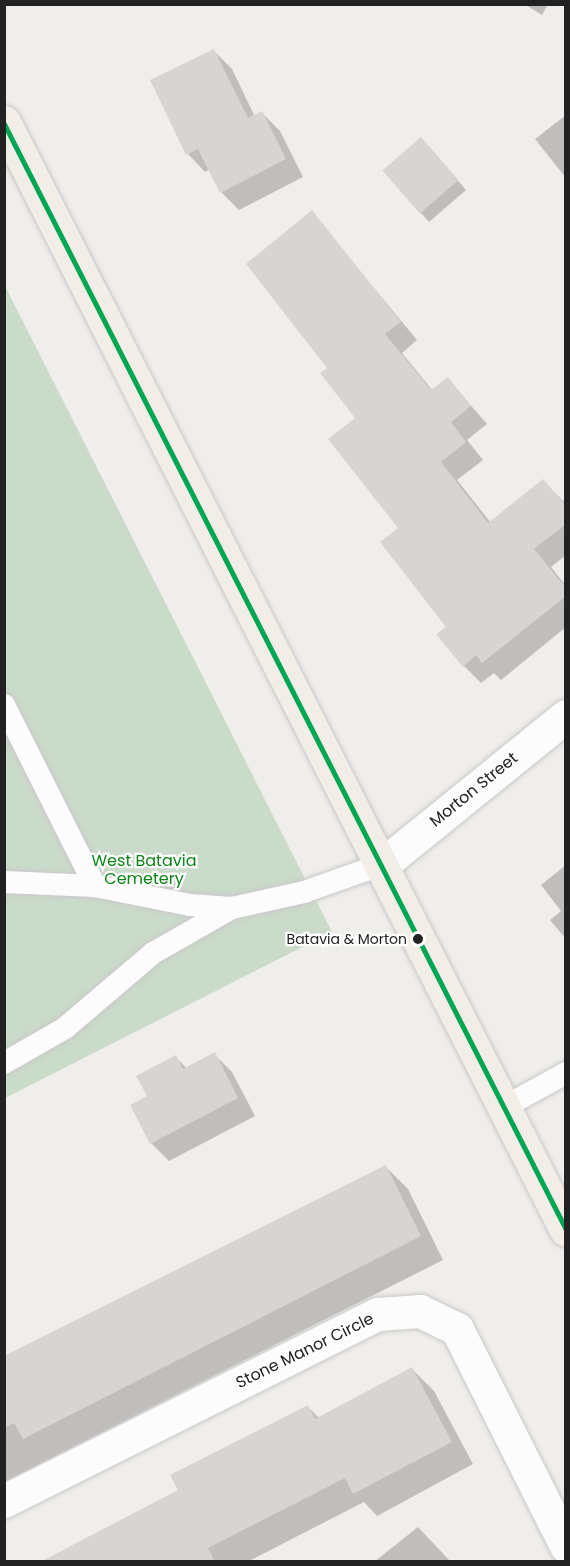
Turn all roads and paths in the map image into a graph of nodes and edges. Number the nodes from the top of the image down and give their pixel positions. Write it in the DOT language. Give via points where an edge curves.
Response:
graph roads {
  1 [pos="4,122"];
  2 [pos="4,705"];
  3 [pos="566,716"];
  4 [pos="383,864"];
  5 [pos="4,882"];
  6 [pos="95,886"];
  7 [pos="232,908"];
  8 [pos="4,1063"];
  9 [pos="566,1073"];
  10 [pos="504,1107"];
  11 [pos="566,1230"];
  12 [pos="4,1501"];
  13 [pos="566,1546"];
  1 -- 4 [label="main road"];
  2 -- 6 [label="lane"];
  3 -- 4 [label="street, Morton Street"];
  4 -- 7 [label="lane" via="304,892"];
  4 -- 10 [label="main road"];
  5 -- 6 [label="lane"];
  6 -- 7 [label="lane" via="170,902"];
  7 -- 8 [label="lane" via="153,954 65,1028"];
  9 -- 10 [label="lane"];
  10 -- 11 [label="main road"];
  12 -- 13 [label="street, Stone Manor Circle" via="378,1314 420,1311 457,1329"];
}
